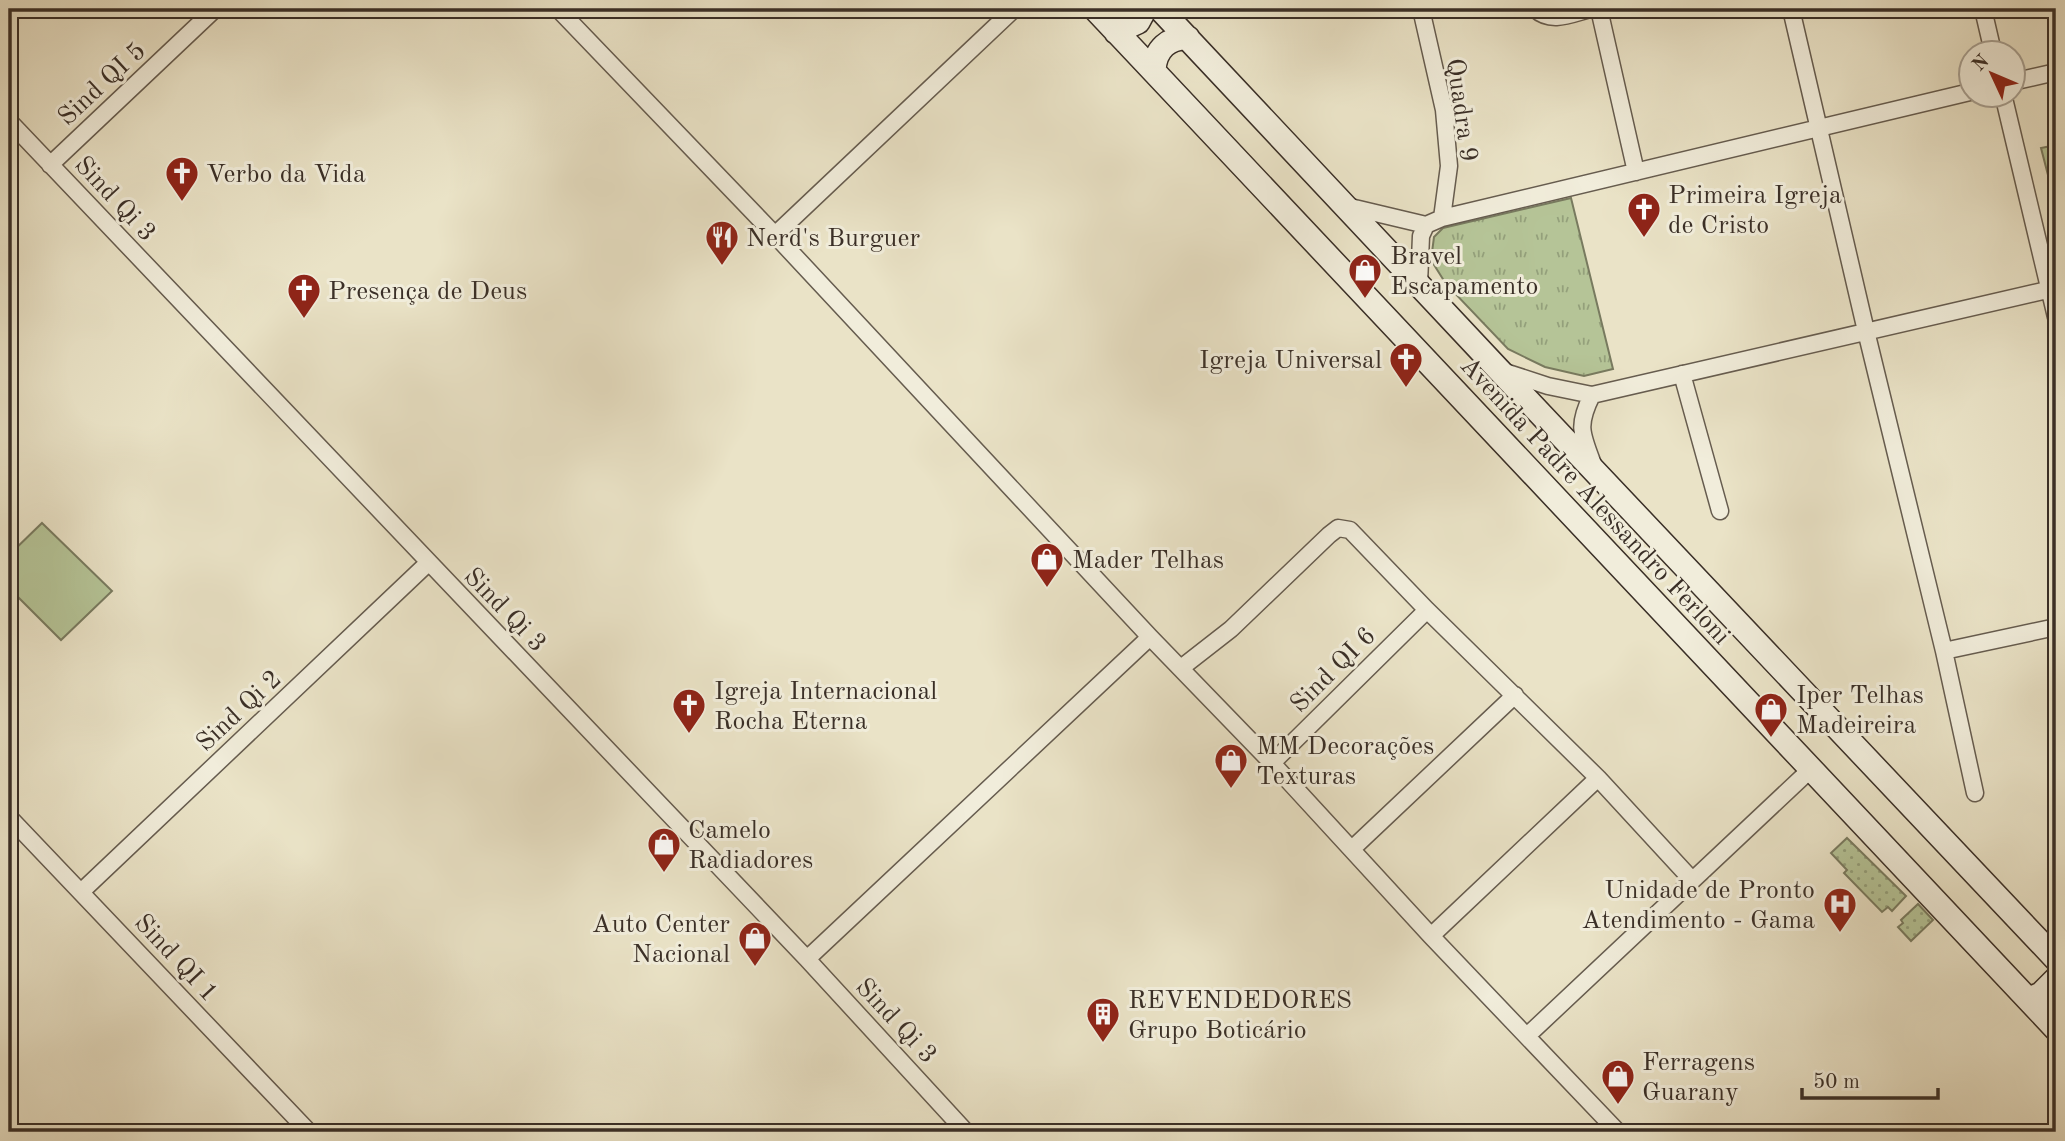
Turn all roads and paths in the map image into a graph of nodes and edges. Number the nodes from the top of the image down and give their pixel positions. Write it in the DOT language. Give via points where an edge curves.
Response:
graph roads {
  1 [pos="215,9"];
  2 [pos="558,9"];
  3 [pos="1014,9"];
  4 [pos="1095,9"];
  5 [pos="1145,9"];
  6 [pos="1421,9"];
  7 [pos="1535,9"];
  8 [pos="1590,9"];
  9 [pos="1599,9"];
  10 [pos="1791,9"];
  11 [pos="1983,9"];
  12 [pos="1168,12"];
  13 [pos="1116,32"];
  14 [pos="1188,38"];
  15 [pos="1990,38"];
  16 [pos="1154,70"];
  17 [pos="2056,72"];
  18 [pos="2026,79"];
  19 [pos="1956,95"];
  20 [pos="2007,108"];
  21 [pos="9,121"];
  22 [pos="1820,127"];
  23 [pos="50,164"];
  24 [pos="1636,172"];
  25 [pos="1346,206"];
  26 [pos="1442,218"];
  27 [pos="1426,225"];
  28 [pos="775,235"];
  29 [pos="1419,284"];
  30 [pos="2053,289"];
  31 [pos="2056,317"];
  32 [pos="1866,331"];
  33 [pos="1498,369"];
  34 [pos="1682,374"];
  35 [pos="1592,395"];
  36 [pos="1595,470"];
  37 [pos="1720,511"];
  38 [pos="428,563"];
  39 [pos="1427,610"];
  40 [pos="2056,627"];
  41 [pos="1150,637"];
  42 [pos="1944,651"];
  43 [pos="1181,668"];
  44 [pos="1515,695"];
  45 [pos="1272,763"];
  46 [pos="1811,769"];
  47 [pos="1598,778"];
  48 [pos="1975,793"];
  49 [pos="9,817"];
  50 [pos="1352,849"];
  51 [pos="1692,880"];
  52 [pos="81,892"];
  53 [pos="1432,936"];
  54 [pos="807,959"];
  55 [pos="2056,959"];
  56 [pos="2056,979"];
  57 [pos="2029,999"];
  58 [pos="2055,1021"];
  59 [pos="1527,1036"];
  60 [pos="309,1132"];
  61 [pos="966,1132"];
  62 [pos="1618,1132"];
  1 -- 23 [label="street, Sind QI 5"];
  2 -- 28 [label="street"];
  3 -- 28 [label="street"];
  4 -- 13 [label="main road, Avenida Padre Alessandro Ferloni"];
  5 -- 13 [label="main road" via="1138,22"];
  6 -- 26 [label="street, Quadra 9" via="1444,110 1448,166"];
  7 -- 8 [label="street" via="1553,18"];
  9 -- 24 [label="street"];
  10 -- 22 [label="street"];
  11 -- 15 [label="street"];
  12 -- 14 [label="main road, Avenida Padre Alessandro Ferloni"];
  13 -- 16 [label="main road, Avenida Padre Alessandro Ferloni"];
  14 -- 16 [label="main road" via="1173,38 1163,47"];
  14 -- 25 [label="main road, Avenida Padre Alessandro Ferloni"];
  16 -- 46 [label="main road, Avenida Padre Alessandro Ferloni"];
  17 -- 18 [label="street"];
  19 -- 22 [label="street"];
  20 -- 30 [label="street"];
  21 -- 23 [label="street, Sind Qi 3"];
  22 -- 24 [label="street"];
  22 -- 32 [label="street"];
  23 -- 38 [label="street, Sind Qi 3"];
  24 -- 26 [label="street"];
  25 -- 27 [label="street"];
  25 -- 29 [label="main road, Avenida Padre Alessandro Ferloni"];
  26 -- 27 [label="street"];
  27 -- 29 [label="street" via="1421,236"];
  28 -- 41 [label="street"];
  29 -- 33 [label="main road, Avenida Padre Alessandro Ferloni"];
  30 -- 31 [label="street"];
  30 -- 32 [label="street"];
  32 -- 34 [label="street"];
  32 -- 42 [label="street"];
  33 -- 35 [label="street"];
  33 -- 36 [label="main road, Avenida Padre Alessandro Ferloni"];
  34 -- 35 [label="street"];
  34 -- 37 [label="street"];
  35 -- 36 [label="street" via="1581,422"];
  36 -- 55 [label="main road, Avenida Padre Alessandro Ferloni"];
  38 -- 52 [label="street, Sind Qi 2"];
  38 -- 54 [label="street, Sind Qi 3"];
  39 -- 43 [label="street" via="1350,530 1338,528 1231,629"];
  39 -- 44 [label="street"];
  39 -- 45 [label="street, Sind QI 6"];
  40 -- 42 [label="street"];
  41 -- 43 [label="street"];
  41 -- 54 [label="street"];
  42 -- 48 [label="street"];
  43 -- 45 [label="street"];
  44 -- 47 [label="street"];
  44 -- 50 [label="street"];
  45 -- 50 [label="street"];
  46 -- 51 [label="street"];
  46 -- 57 [label="main road, Avenida Padre Alessandro Ferloni"];
  47 -- 51 [label="street"];
  47 -- 53 [label="street"];
  49 -- 52 [label="street, Sind QI 1"];
  50 -- 53 [label="street"];
  51 -- 59 [label="street"];
  52 -- 60 [label="street, Sind QI 1"];
  53 -- 59 [label="street"];
  54 -- 61 [label="street, Sind Qi 3"];
  56 -- 57 [label="main road"];
  57 -- 58 [label="main road, Avenida Padre Alessandro Ferloni"];
  59 -- 62 [label="street"];
}
